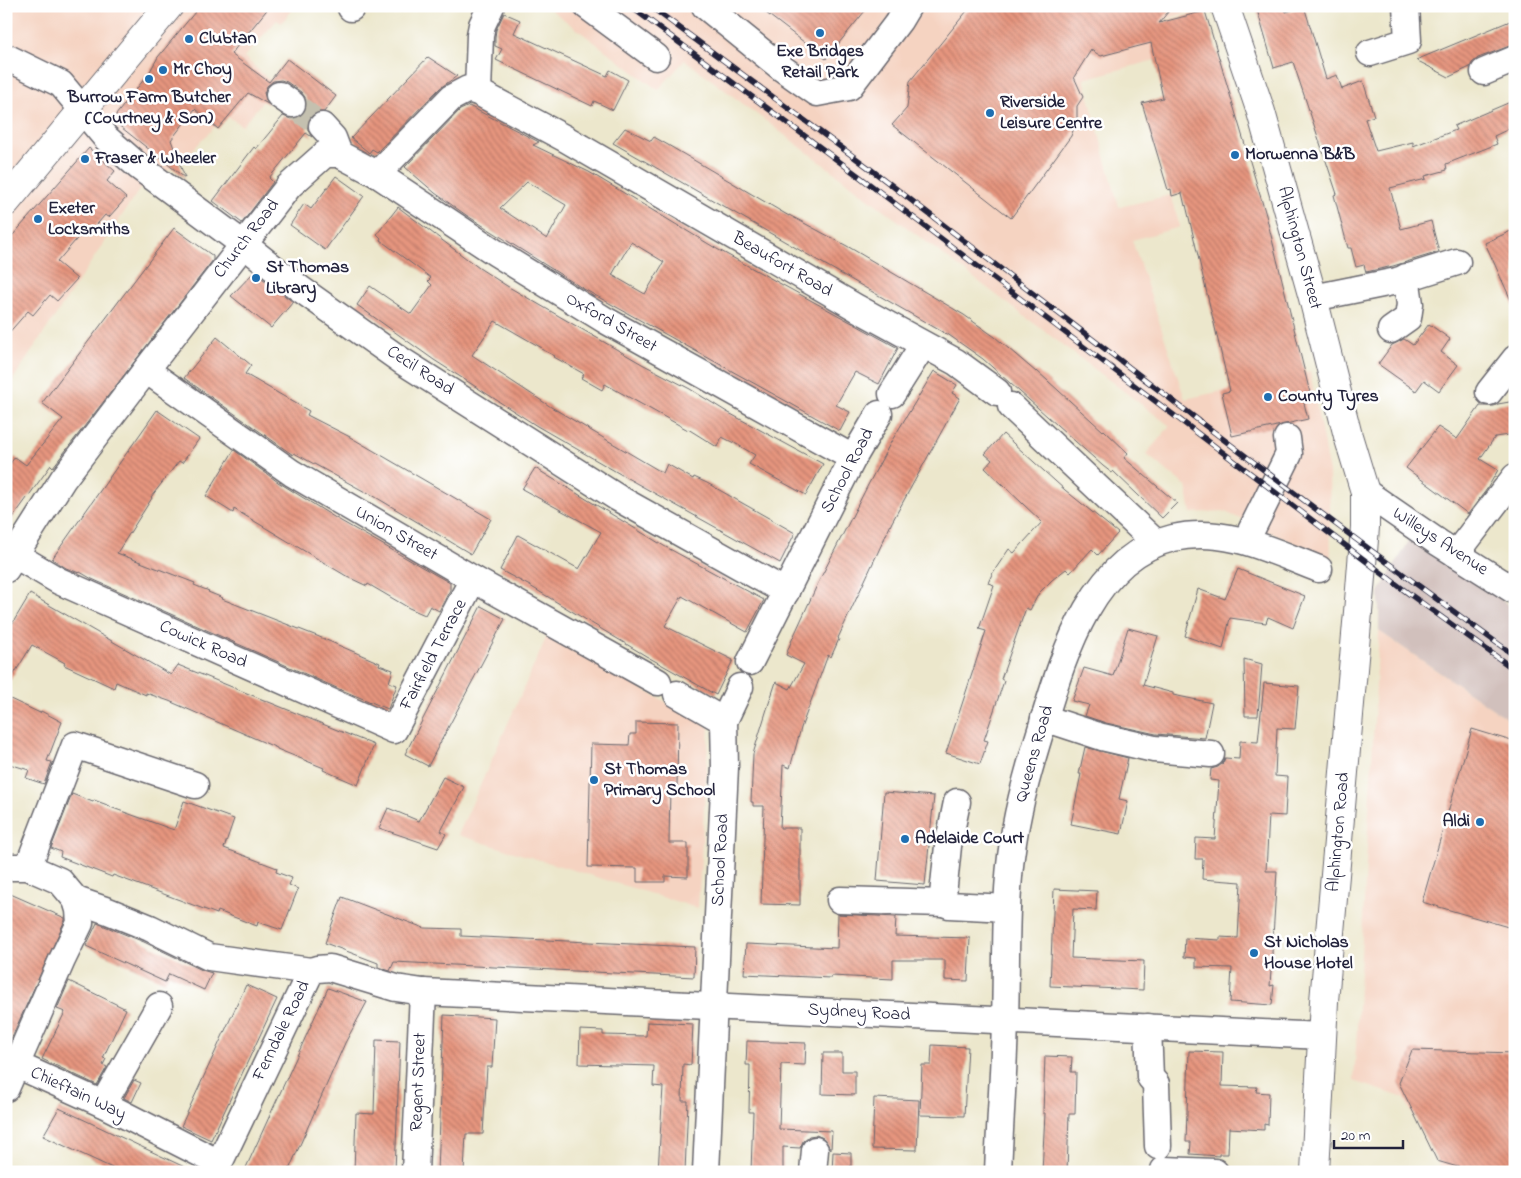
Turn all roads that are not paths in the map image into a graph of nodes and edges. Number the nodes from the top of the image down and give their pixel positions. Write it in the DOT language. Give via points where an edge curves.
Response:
graph roads {
  1 [pos="169,6"];
  2 [pos="491,6"];
  3 [pos="587,6"];
  4 [pos="705,6"];
  5 [pos="908,6"];
  6 [pos="1225,6"];
  7 [pos="1406,6"];
  8 [pos="1370,53"];
  9 [pos="6,57"];
  10 [pos="656,57"];
  11 [pos="1515,59"];
  12 [pos="1484,72"];
  13 [pos="478,92"];
  14 [pos="84,111"];
  15 [pos="322,126"];
  16 [pos="339,154"];
  17 [pos="377,174"];
  18 [pos="6,202"];
  19 [pos="243,244"];
  20 [pos="1457,262"];
  21 [pos="1406,278"];
  22 [pos="1313,298"];
  23 [pos="1391,330"];
  24 [pos="922,345"];
  25 [pos="1515,359"];
  26 [pos="146,370"];
  27 [pos="1489,392"];
  28 [pos="1287,438"];
  29 [pos="853,458"];
  30 [pos="1515,476"];
  31 [pos="1365,492"];
  32 [pos="1246,541"];
  33 [pos="1156,543"];
  34 [pos="1448,548"];
  35 [pos="10,562"];
  36 [pos="1319,569"];
  37 [pos="474,579"];
  38 [pos="1515,590"];
  39 [pos="786,592"];
  40 [pos="750,662"];
  41 [pos="740,687"];
  42 [pos="1044,718"];
  43 [pos="724,722"];
  44 [pos="394,730"];
  45 [pos="1211,754"];
  46 [pos="195,785"];
  47 [pos="957,802"];
  48 [pos="17,867"];
  49 [pos="76,900"];
  50 [pos="840,900"];
  51 [pos="944,903"];
  52 [pos="1007,908"];
  53 [pos="311,972"];
  54 [pos="396,988"];
  55 [pos="423,992"];
  56 [pos="159,1006"];
  57 [pos="714,1006"];
  58 [pos="1005,1019"];
  59 [pos="1148,1027"];
  60 [pos="1322,1036"];
  61 [pos="9,1083"];
  62 [pos="103,1104"];
  63 [pos="1158,1146"];
  64 [pos="217,1167"];
  65 [pos="416,1172"];
  66 [pos="706,1172"];
  67 [pos="998,1172"];
  68 [pos="1164,1172"];
  69 [pos="1215,1172"];
  70 [pos="1315,1172"];
  1 -- 14 [label="main road"];
  2 -- 13 [label="street" via="480,35"];
  3 -- 10 [label="street"];
  4 -- 5 [label="street" via="816,93 849,88"];
  6 -- 22 [label="main road, Alphington Street" via="1261,112"];
  7 -- 8 [label="street" via="1408,41"];
  9 -- 14 [label="street, Cecil Road" via="61,84"];
  11 -- 12 [label="street"];
  13 -- 17 [label="street" via="468,89 451,98"];
  13 -- 24 [label="street, Beaufort Road" via="566,139"];
  14 -- 18 [label="main road"];
  14 -- 19 [label="street, Cecil Road" via="106,138 138,166"];
  15 -- 16 [label="street"];
  16 -- 17 [label="street"];
  16 -- 19 [label="street, Church Road" via="325,154 289,186"];
  17 -- 29 [label="street, Oxford Street" via="605,320"];
  19 -- 26 [label="street, Church Road"];
  19 -- 39 [label="street, Cecil Road" via="410,366 618,498"];
  20 -- 21 [label="street"];
  21 -- 22 [label="street"];
  21 -- 23 [label="street" via="1410,299 1408,318"];
  22 -- 31 [label="main road, Alphington Street"];
  24 -- 29 [label="street, School Road"];
  24 -- 33 [label="street, Beaufort Road" via="963,366 1004,399"];
  25 -- 27 [label="street"];
  26 -- 35 [label="street, Church Road" via="63,479"];
  26 -- 37 [label="street, Union Street" via="292,473"];
  28 -- 32 [label="street" via="1289,454"];
  29 -- 39 [label="street, School Road"];
  30 -- 34 [label="street"];
  31 -- 34 [label="street, Willeys Avenue"];
  31 -- 60 [label="main road, Alphington Road" via="1361,580"];
  32 -- 33 [label="street, Queens Road" via="1219,535 1194,535"];
  32 -- 36 [label="street, Queens Road"];
  33 -- 42 [label="street, Queens Road" via="1131,558 1093,598 1070,642"];
  34 -- 38 [label="street, Willeys Avenue"];
  35 -- 44 [label="street, Cowick Road"];
  37 -- 43 [label="street, Union Street"];
  37 -- 44 [label="street, Fairfield Terrace"];
  39 -- 40 [label="street, School Road"];
  41 -- 43 [label="street, School Road"];
  42 -- 45 [label="street" via="1102,737 1154,749"];
  42 -- 52 [label="street, Queens Road" via="1012,843"];
  43 -- 57 [label="street, School Road" via="725,767"];
  46 -- 48 [label="street" via="75,745"];
  47 -- 51 [label="street" via="948,846"];
  48 -- 49 [label="street" via="60,882"];
  49 -- 53 [label="street" via="150,928 209,957"];
  49 -- 61 [label="street, Chieftain Way" via="80,923"];
  50 -- 51 [label="street"];
  51 -- 52 [label="street"];
  52 -- 58 [label="street, Queens Road"];
  53 -- 54 [label="street, Ferndale Road" via="316,968 330,968"];
  53 -- 64 [label="street, Ferndale Road"];
  54 -- 55 [label="street, Sydney Road"];
  55 -- 57 [label="street, Sydney Road"];
  55 -- 65 [label="street, Regent Street"];
  56 -- 62 [label="street"];
  57 -- 58 [label="street, Sydney Road"];
  57 -- 66 [label="street, School Road"];
  58 -- 59 [label="street, Sydney Road"];
  58 -- 67 [label="street, Queens Road"];
  59 -- 60 [label="street, Sydney Road"];
  59 -- 63 [label="street" via="1150,1077 1156,1084"];
  60 -- 70 [label="main road, Alphington Road"];
  61 -- 62 [label="street, Chieftain Way"];
  62 -- 64 [label="street, Chieftain Way"];
  68 -- 69 [label="street"];
}
